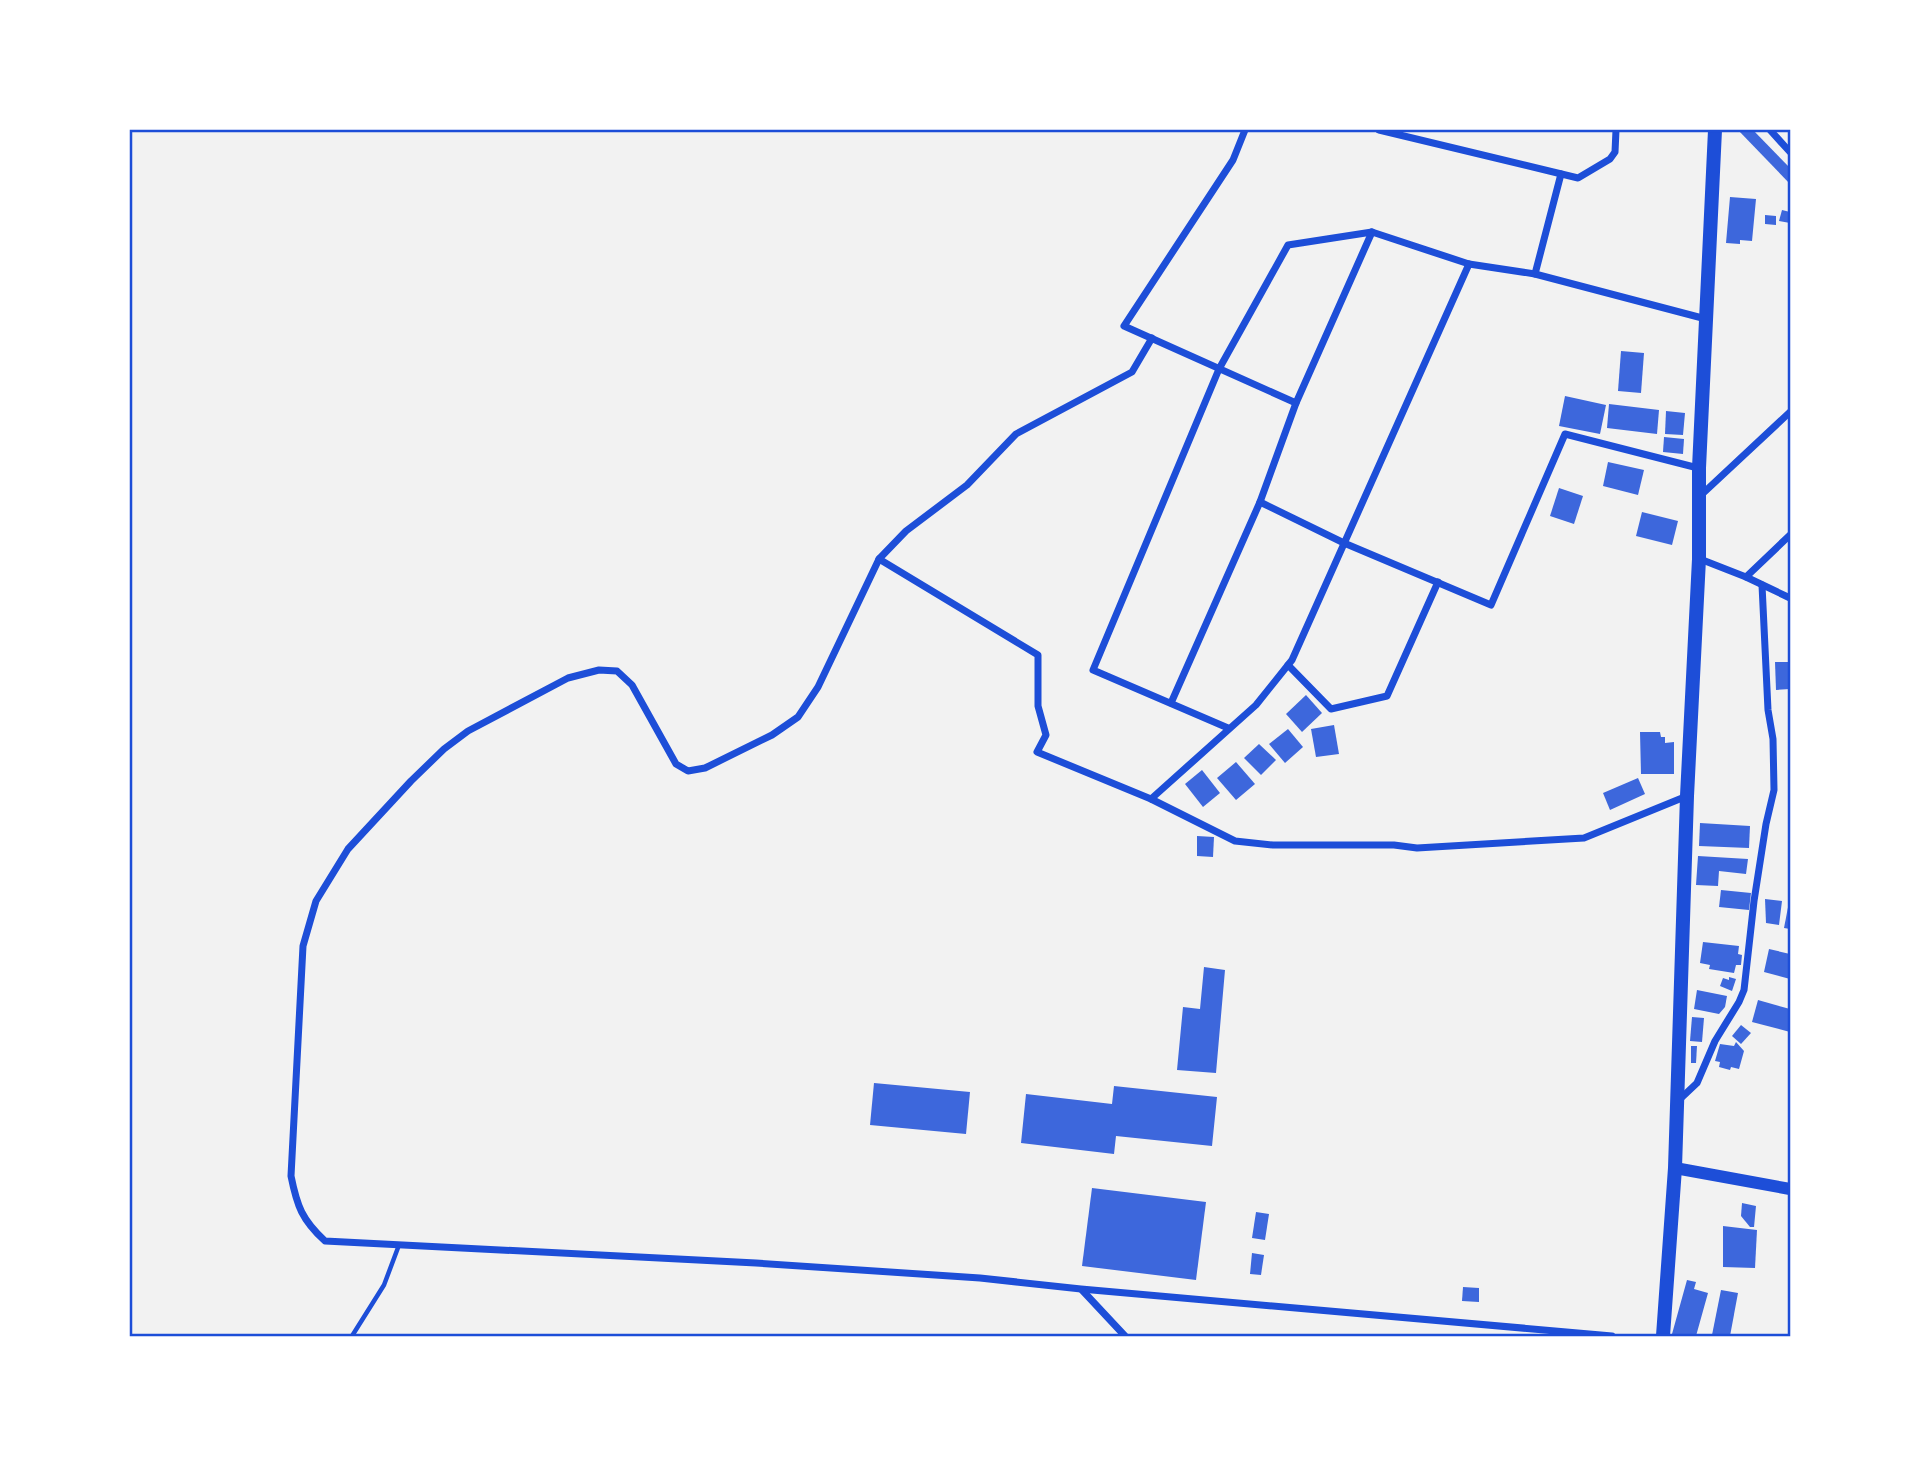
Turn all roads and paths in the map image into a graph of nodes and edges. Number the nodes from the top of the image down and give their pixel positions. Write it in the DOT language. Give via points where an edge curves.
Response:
graph roads {
  1 [pos="1245,130"];
  2 [pos="1379,130"];
  3 [pos="1616,130"];
  4 [pos="1715,130"];
  5 [pos="1770,130"];
  6 [pos="1790,152"];
  7 [pos="1561,174"];
  8 [pos="1372,233"];
  9 [pos="1469,264"];
  10 [pos="1535,274"];
  11 [pos="1707,319"];
  12 [pos="1152,338"];
  13 [pos="1219,369"];
  14 [pos="1296,403"];
  15 [pos="1790,412"];
  16 [pos="1699,468"];
  17 [pos="1699,497"];
  18 [pos="1260,502"];
  19 [pos="1790,535"];
  20 [pos="1344,543"];
  21 [pos="878,559"];
  22 [pos="1699,559"];
  23 [pos="1746,577"];
  24 [pos="1438,582"];
  25 [pos="1762,585"];
  26 [pos="1790,598"];
  27 [pos="1288,665"];
  28 [pos="1171,704"];
  29 [pos="1228,728"];
  30 [pos="1687,796"];
  31 [pos="1151,799"];
  32 [pos="1677,1102"];
  33 [pos="1675,1168"];
  34 [pos="1790,1189"];
  35 [pos="399,1245"];
  36 [pos="1082,1289"];
  37 [pos="352,1336"];
  38 [pos="1125,1336"];
  39 [pos="1612,1336"];
  40 [pos="1663,1336"];
  1 -- 12 [label="street" via="1233,160 1124,326"];
  2 -- 7 [label="street"];
  3 -- 7 [label="street" via="1615,152 1609,159 1578,178"];
  4 -- 11 [label="main road"];
  5 -- 6 [label="street"];
  7 -- 10 [label="street"];
  8 -- 9 [label="street"];
  8 -- 13 [label="street" via="1288,245"];
  8 -- 14 [label="street"];
  9 -- 10 [label="street"];
  9 -- 20 [label="street"];
  10 -- 11 [label="street"];
  11 -- 16 [label="main road"];
  12 -- 13 [label="street"];
  12 -- 21 [label="street" via="1132,372 1016,434 967,485 906,531"];
  13 -- 14 [label="street"];
  13 -- 28 [label="street" via="1093,670"];
  14 -- 18 [label="street"];
  15 -- 17 [label="street"];
  16 -- 17 [label="main road"];
  16 -- 24 [label="street" via="1565,434 1491,605"];
  17 -- 22 [label="main road"];
  18 -- 20 [label="street"];
  18 -- 28 [label="street"];
  19 -- 23 [label="street"];
  20 -- 24 [label="street"];
  20 -- 27 [label="street"];
  21 -- 31 [label="street" via="1038,655 1038,706 1046,735 1037,752"];
  21 -- 35 [label="street" via="818,687 798,716 772,735 705,768 688,771 676,764 632,685 617,671 599,670 568,678 468,731 444,749 348,849 316,901 303,946 290,1176 297,1206 324,1241"];
  22 -- 23 [label="street"];
  22 -- 30 [label="main road"];
  23 -- 25 [label="street"];
  24 -- 27 [label="street" via="1387,696 1331,709"];
  25 -- 26 [label="street"];
  25 -- 32 [label="street" via="1774,777 1744,989 1697,1083"];
  27 -- 29 [label="street" via="1256,705"];
  28 -- 29 [label="street"];
  29 -- 31 [label="street"];
  30 -- 31 [label="street" via="1584,838 1417,848 1235,841"];
  30 -- 32 [label="main road"];
  32 -- 33 [label="main road"];
  33 -- 34 [label="street"];
  33 -- 40 [label="main road"];
  35 -- 36 [label="street" via="927,1274"];
  35 -- 37 [label="lane" via="383,1285"];
  36 -- 38 [label="street"];
  36 -- 39 [label="street"];
}
